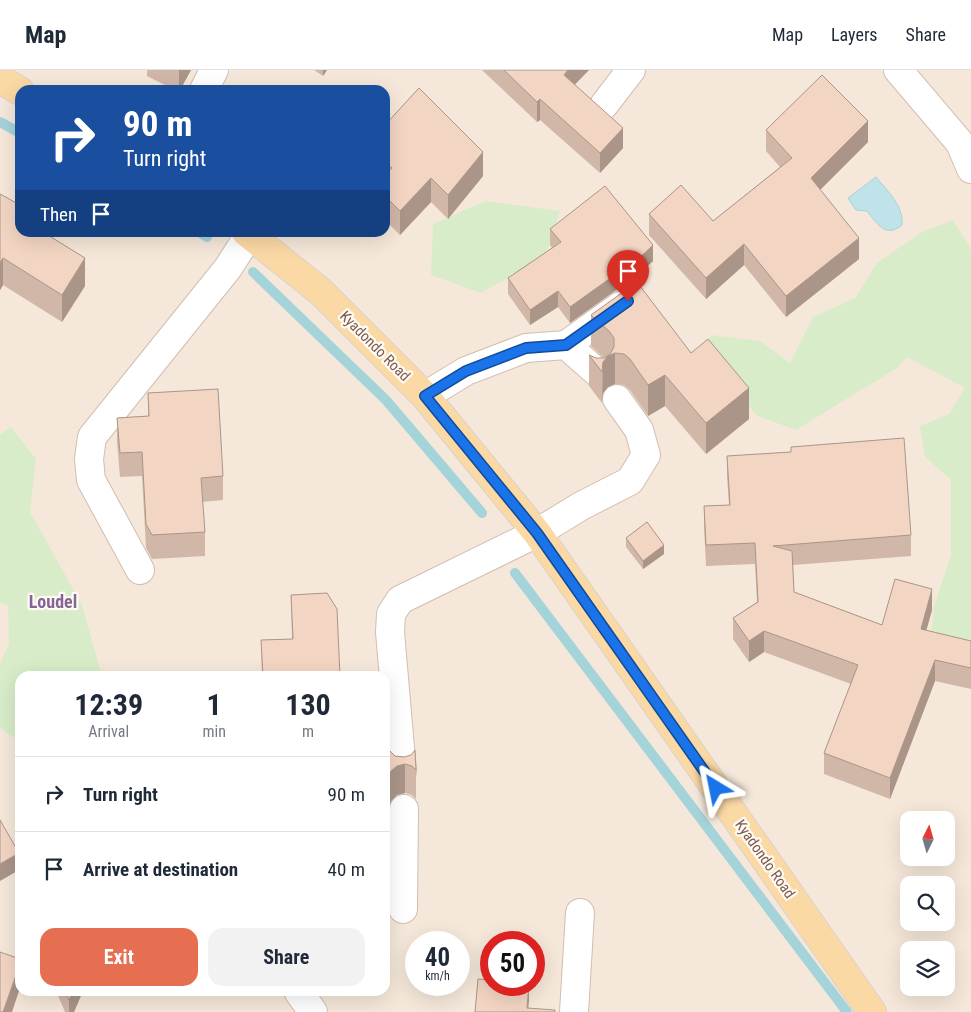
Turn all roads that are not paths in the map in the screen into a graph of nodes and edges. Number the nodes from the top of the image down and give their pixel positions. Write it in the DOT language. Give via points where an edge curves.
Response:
graph roads {
  1 [pos="214,70"];
  2 [pos="632,70"];
  3 [pos="898,70"];
  4 [pos="0,79"];
  5 [pos="206,85"];
  6 [pos="15,88"];
  7 [pos="604,105"];
  8 [pos="971,169"];
  9 [pos="246,237"];
  10 [pos="252,237"];
  11 [pos="628,301"];
  12 [pos="566,345"];
  13 [pos="598,374"];
  14 [pos="425,396"];
  15 [pos="617,398"];
  16 [pos="537,533"];
  17 [pos="140,570"];
  18 [pos="402,771"];
  19 [pos="404,809"];
  20 [pos="403,909"];
  21 [pos="580,913"];
  22 [pos="302,996"];
  23 [pos="313,1012"];
  24 [pos="574,1012"];
  25 [pos="872,1012"];
  1 -- 5 [label="street"];
  2 -- 7 [label="street"];
  3 -- 8 [label="street" via="960,143"];
  4 -- 6 [label="main road"];
  9 -- 17 [label="street" via="228,268 92,437 91,480"];
  10 -- 14 [label="main road, Kyadondo Road" via="322,292"];
  11 -- 12 [label="street"];
  12 -- 13 [label="street"];
  12 -- 14 [label="street" via="526,348 466,371"];
  14 -- 16 [label="main road, Kyadondo Road"];
  15 -- 16 [label="street" via="639,430 646,455 630,481"];
  16 -- 18 [label="street" via="400,600 391,614"];
  16 -- 25 [label="main road, Kyadondo Road"];
  19 -- 20 [label="street"];
  21 -- 24 [label="street"];
  22 -- 23 [label="street"];
}
